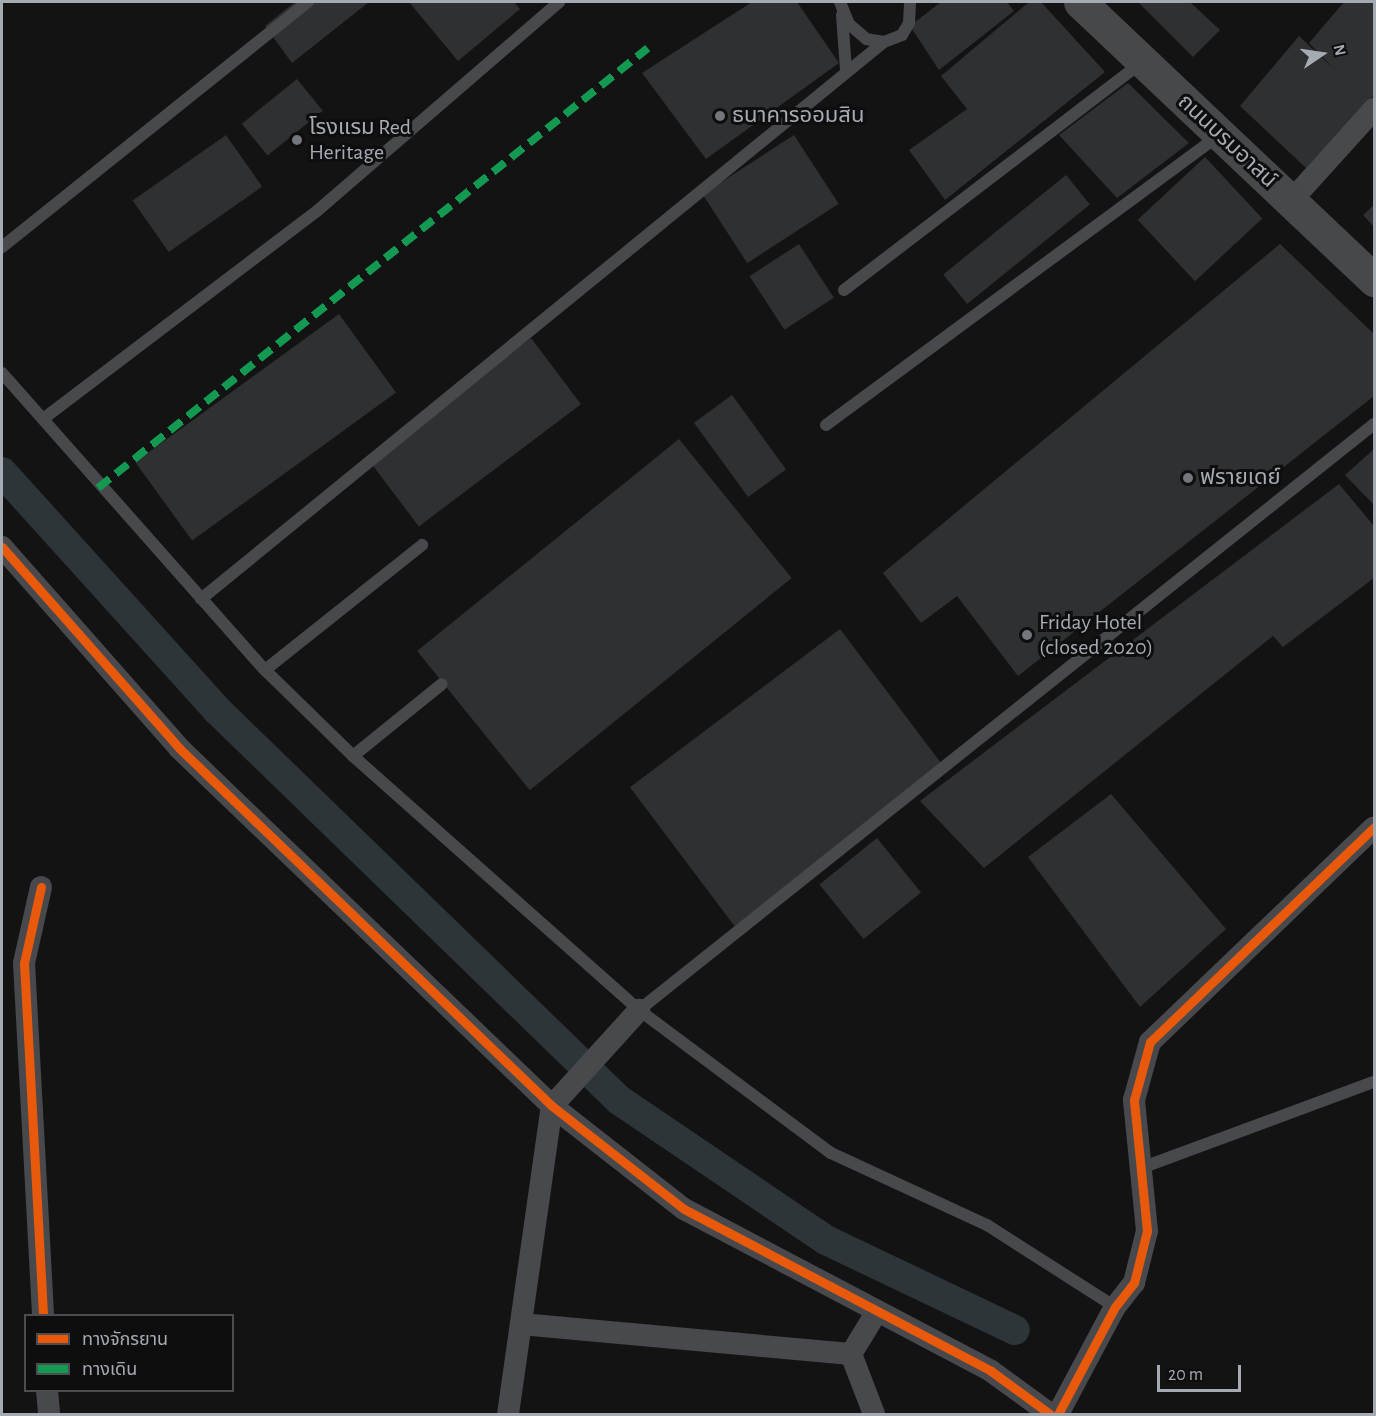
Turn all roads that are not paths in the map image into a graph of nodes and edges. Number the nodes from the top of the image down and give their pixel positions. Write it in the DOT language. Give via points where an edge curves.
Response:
graph roads {
  1 [pos="308,2"];
  2 [pos="560,2"];
  3 [pos="910,2"];
  4 [pos="1080,2"];
  5 [pos="841,6"];
  6 [pos="884,42"];
  7 [pos="1143,61"];
  8 [pos="846,70"];
  9 [pos="1374,109"];
  10 [pos="1221,135"];
  11 [pos="1291,201"];
  12 [pos="2,247"];
  13 [pos="1374,280"];
  14 [pos="844,290"];
  15 [pos="2,373"];
  16 [pos="43,419"];
  17 [pos="1374,424"];
  18 [pos="826,425"];
  19 [pos="422,545"];
  20 [pos="2,547"];
  21 [pos="201,599"];
  22 [pos="265,670"];
  23 [pos="442,684"];
  24 [pos="353,756"];
  25 [pos="1374,827"];
  26 [pos="41,887"];
  27 [pos="639,1010"];
  28 [pos="1374,1082"];
  29 [pos="552,1106"];
  30 [pos="1141,1168"];
  31 [pos="1116,1307"];
  32 [pos="876,1313"];
  33 [pos="43,1314"];
  34 [pos="521,1324"];
  35 [pos="851,1354"];
  36 [pos="47,1392"];
  37 [pos="49,1414"];
  38 [pos="508,1414"];
  39 [pos="874,1414"];
  40 [pos="1050,1414"];
  41 [pos="1058,1414"];
  1 -- 12 [label="lane"];
  2 -- 16 [label="lane" via="317,211"];
  3 -- 6 [label="lane" via="909,23 902,35"];
  4 -- 7 [label="main road, ถนนบรมอาสน์"];
  5 -- 6 [label="lane" via="866,39"];
  5 -- 8 [label="lane"];
  6 -- 8 [label="lane"];
  7 -- 10 [label="main road, ถนนบรมอาสน์"];
  7 -- 14 [label="lane"];
  8 -- 21 [label="lane"];
  9 -- 11 [label="street"];
  10 -- 11 [label="main road, ถนนบรมอาสน์"];
  10 -- 18 [label="lane"];
  11 -- 13 [label="main road, ถนนบรมอาสน์"];
  15 -- 16 [label="lane"];
  16 -- 21 [label="lane"];
  17 -- 27 [label="lane"];
  19 -- 22 [label="lane"];
  20 -- 29 [label="street" via="179,748"];
  21 -- 22 [label="lane"];
  22 -- 24 [label="lane"];
  23 -- 24 [label="lane"];
  24 -- 27 [label="lane"];
  25 -- 30 [label="street" via="1150,1042 1134,1100"];
  26 -- 33 [label="street" via="24,963"];
  27 -- 29 [label="street"];
  27 -- 31 [label="lane" via="831,1153 987,1226"];
  28 -- 30 [label="lane"];
  29 -- 32 [label="street" via="684,1209"];
  29 -- 34 [label="street"];
  30 -- 31 [label="street" via="1147,1231 1134,1283"];
  31 -- 41 [label="street"];
  32 -- 35 [label="street"];
  32 -- 40 [label="street" via="991,1371"];
  34 -- 35 [label="street"];
  34 -- 38 [label="street"];
  35 -- 39 [label="street"];
  36 -- 37 [label="street"];
}
